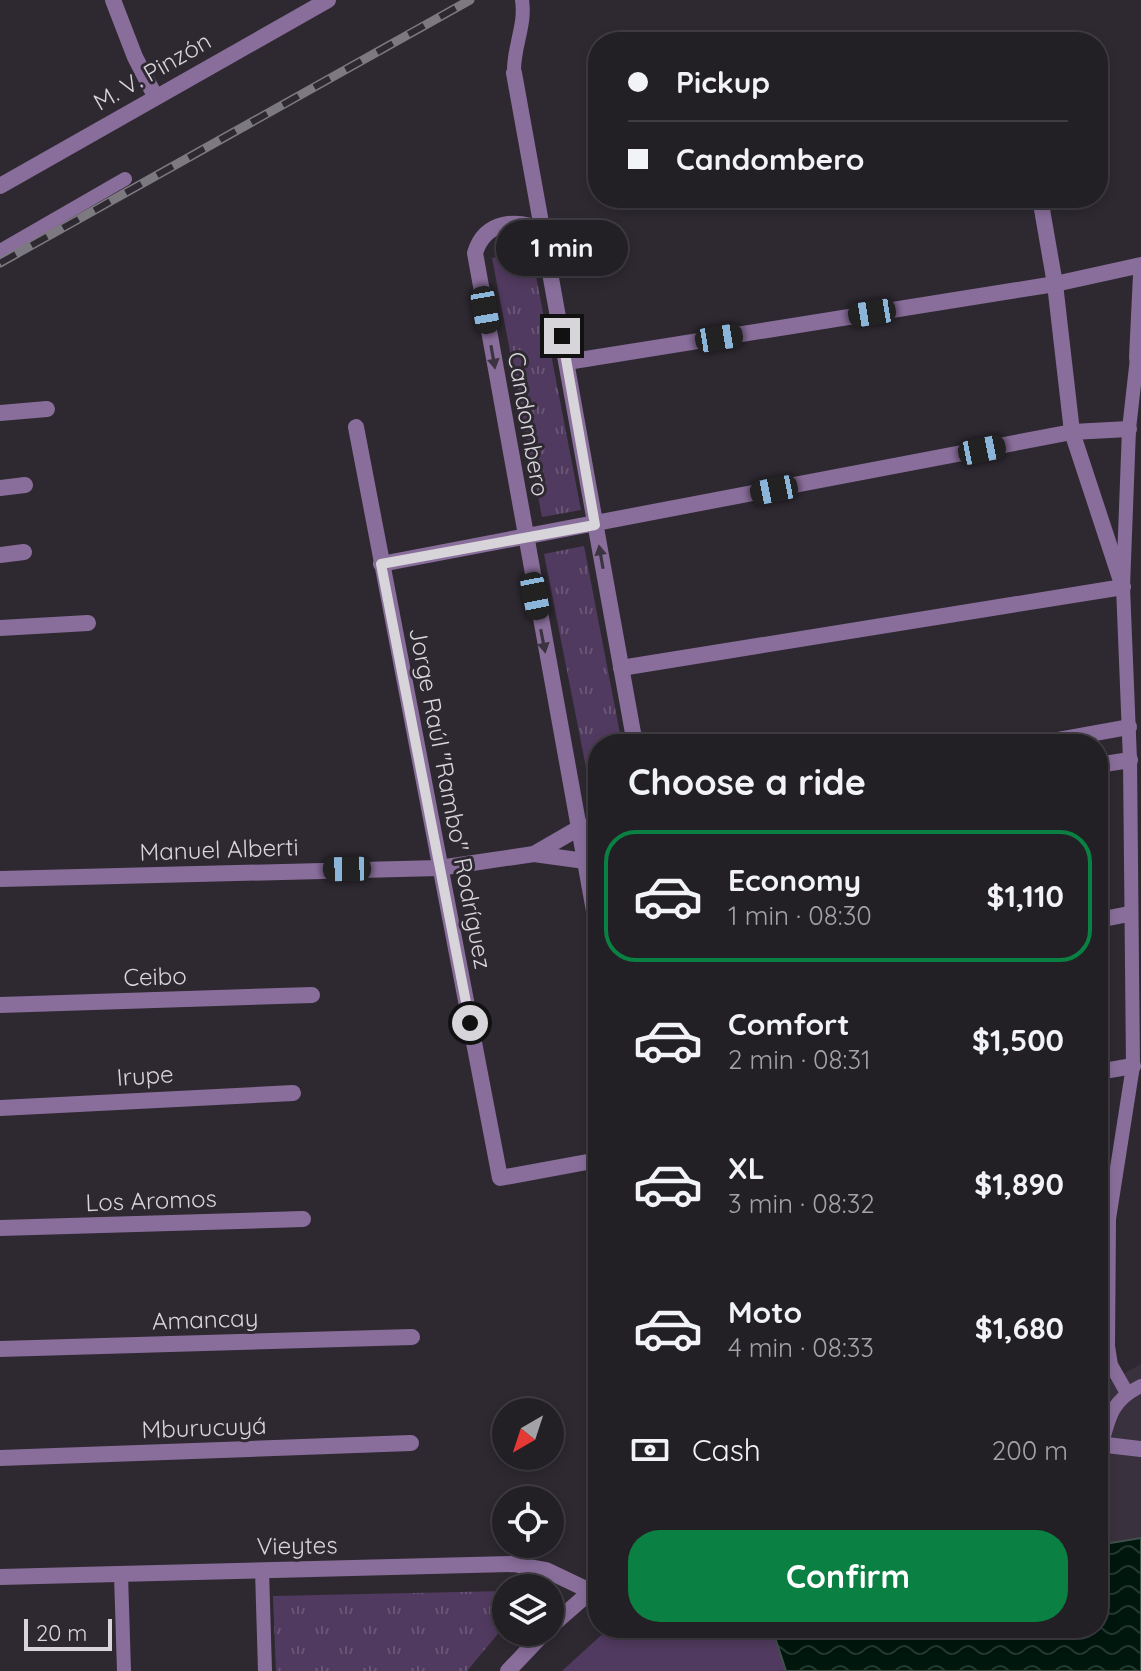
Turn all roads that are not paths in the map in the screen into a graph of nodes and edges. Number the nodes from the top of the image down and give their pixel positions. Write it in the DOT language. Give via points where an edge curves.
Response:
graph roads {
  1 [pos="113,0"];
  2 [pos="328,0"];
  3 [pos="522,0"];
  4 [pos="514,73"];
  5 [pos="155,96"];
  6 [pos="125,179"];
  7 [pos="0,186"];
  8 [pos="1042,208"];
  9 [pos="545,232"];
  10 [pos="0,251"];
  11 [pos="1141,265"];
  12 [pos="1141,275"];
  13 [pos="1055,284"];
  14 [pos="1139,358"];
  15 [pos="567,362"];
  16 [pos="47,409"];
  17 [pos="0,413"];
  18 [pos="356,427"];
  19 [pos="1129,429"];
  20 [pos="1072,432"];
  21 [pos="25,485"];
  22 [pos="0,488"];
  23 [pos="595,525"];
  24 [pos="524,538"];
  25 [pos="24,552"];
  26 [pos="0,555"];
  27 [pos="381,564"];
  28 [pos="1123,587"];
  29 [pos="88,623"];
  30 [pos="0,628"];
  31 [pos="621,668"];
  32 [pos="1129,727"];
  33 [pos="633,734"];
  34 [pos="1090,734"];
  35 [pos="1130,760"];
  36 [pos="1108,763"];
  37 [pos="588,827"];
  38 [pos="579,828"];
  39 [pos="588,852"];
  40 [pos="534,854"];
  41 [pos="588,860"];
  42 [pos="439,868"];
  43 [pos="0,879"];
  44 [pos="1129,914"];
  45 [pos="1108,918"];
  46 [pos="312,995"];
  47 [pos="0,1005"];
  48 [pos="1133,1066"];
  49 [pos="1108,1070"];
  50 [pos="293,1093"];
  51 [pos="0,1108"];
  52 [pos="588,1162"];
  53 [pos="303,1219"];
  54 [pos="0,1228"];
  55 [pos="412,1337"];
  56 [pos="0,1349"];
  57 [pos="1141,1386"];
  58 [pos="1127,1393"];
  59 [pos="1108,1419"];
  60 [pos="411,1443"];
  61 [pos="1108,1445"];
  62 [pos="1141,1449"];
  63 [pos="0,1458"];
  64 [pos="262,1570"];
  65 [pos="121,1574"];
  66 [pos="0,1577"];
  67 [pos="588,1586"];
  68 [pos="588,1593"];
  69 [pos="564,1615"];
  70 [pos="532,1646"];
  71 [pos="124,1671"];
  72 [pos="265,1671"];
  73 [pos="508,1671"];
  1 -- 5 [label="street"];
  2 -- 5 [label="street, M. V. Pinzón"];
  3 -- 4 [label="lane" via="525,18 513,56"];
  4 -- 9 [label="street, Candombero"];
  5 -- 7 [label="street, M. V. Pinzón"];
  6 -- 10 [label="lane"];
  8 -- 13 [label="street"];
  9 -- 15 [label="street, Candombero"];
  9 -- 24 [label="street, Candombero, one-way" via="522,223 493,227 479,237 475,253"];
  11 -- 13 [label="street"];
  12 -- 14 [label="street"];
  13 -- 15 [label="street"];
  13 -- 20 [label="street"];
  14 -- 19 [label="lane"];
  15 -- 23 [label="street, Candombero"];
  16 -- 17 [label="street"];
  18 -- 27 [label="street, Jorge Raúl \"Rambo\" Rodríguez"];
  19 -- 20 [label="street"];
  19 -- 28 [label="lane"];
  20 -- 23 [label="street"];
  20 -- 28 [label="street"];
  21 -- 22 [label="street"];
  23 -- 24 [label="street"];
  31 -- 23 [label="street, Candombero, one-way"];
  24 -- 27 [label="street"];
  24 -- 38 [label="street, Candombero, one-way"];
  25 -- 26 [label="street"];
  27 -- 42 [label="street, Jorge Raúl \"Rambo\" Rodríguez"];
  28 -- 31 [label="street"];
  28 -- 32 [label="lane"];
  29 -- 30 [label="street"];
  31 -- 33 [label="street, Candombero"];
  32 -- 34 [label="street"];
  32 -- 35 [label="lane"];
  35 -- 36 [label="street"];
  35 -- 44 [label="lane"];
  37 -- 38 [label="street"];
  38 -- 39 [label="street, Candombero"];
  38 -- 40 [label="street"];
  40 -- 41 [label="street"];
  40 -- 42 [label="street, Manuel Alberti"];
  42 -- 43 [label="street, Manuel Alberti"];
  42 -- 52 [label="street, Jorge Raúl \"Rambo\" Rodríguez" via="500,1178"];
  44 -- 45 [label="street"];
  44 -- 48 [label="lane"];
  46 -- 47 [label="street, Ceibo"];
  48 -- 49 [label="street"];
  48 -- 58 [label="lane" via="1109,1219 1108,1346 1111,1365"];
  50 -- 51 [label="street, Irupe"];
  53 -- 54 [label="street, Los Aromos"];
  55 -- 56 [label="street, Amancay"];
  57 -- 58 [label="lane"];
  58 -- 59 [label="lane"];
  60 -- 63 [label="street, Mburucuyá"];
  61 -- 62 [label="street"];
  64 -- 65 [label="street, Vieytes"];
  64 -- 67 [label="street, Vieytes" via="513,1564"];
  64 -- 72 [label="lane"];
  65 -- 66 [label="street, Vieytes"];
  65 -- 71 [label="lane"];
  68 -- 69 [label="street"];
  70 -- 73 [label="street"];
}
